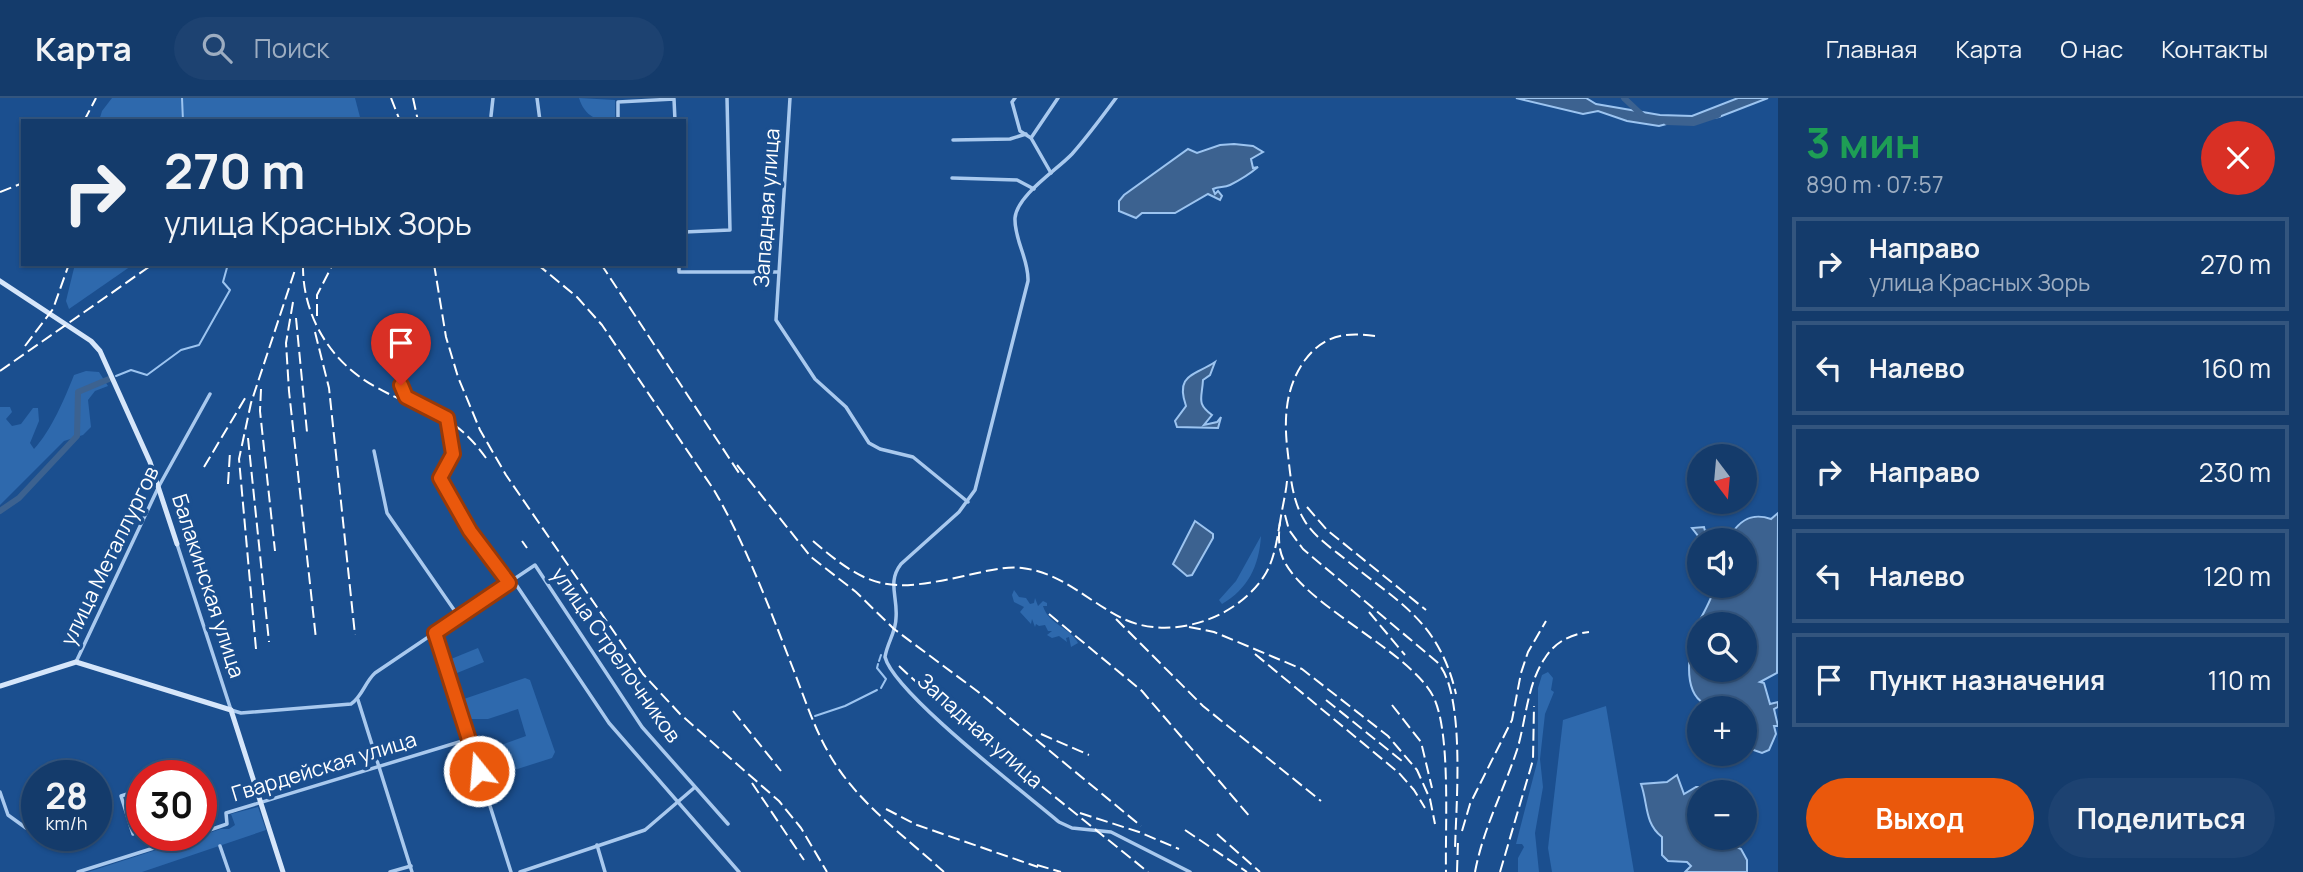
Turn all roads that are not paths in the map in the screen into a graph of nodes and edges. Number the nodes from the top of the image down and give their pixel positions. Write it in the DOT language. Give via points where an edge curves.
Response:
graph roads {
  1 [pos="493,98"];
  2 [pos="537,98"];
  3 [pos="727,98"];
  4 [pos="790,98"];
  5 [pos="1058,98"];
  6 [pos="1116,98"];
  7 [pos="674,99"];
  8 [pos="1013,100"];
  9 [pos="491,116"];
  10 [pos="540,119"];
  11 [pos="618,119"];
  12 [pos="675,119"];
  13 [pos="1026,134"];
  14 [pos="1031,138"];
  15 [pos="953,139"];
  16 [pos="1051,173"];
  17 [pos="952,178"];
  18 [pos="1034,189"];
  19 [pos="686,232"];
  20 [pos="679,266"];
  21 [pos="778,272"];
  22 [pos="0,281"];
  23 [pos="400,383"];
  24 [pos="210,394"];
  25 [pos="374,451"];
  26 [pos="159,486"];
  27 [pos="968,502"];
  28 [pos="177,544"];
  29 [pos="511,581"];
  30 [pos="459,617"];
  31 [pos="435,633"];
  32 [pos="76,662"];
  33 [pos="0,686"];
  34 [pos="358,700"];
  35 [pos="232,710"];
  36 [pos="469,739"];
  37 [pos="379,766"];
  38 [pos="694,788"];
  39 [pos="0,792"];
  40 [pos="126,794"];
  41 [pos="680,801"];
  42 [pos="262,803"];
  43 [pos="126,812"];
  44 [pos="21,824"];
  45 [pos="728,824"];
  46 [pos="217,827"];
  47 [pos="597,845"];
  48 [pos="220,846"];
  49 [pos="143,851"];
  50 [pos="411,866"];
  51 [pos="78,872"];
  52 [pos="229,872"];
  53 [pos="283,872"];
  54 [pos="390,872"];
  55 [pos="412,872"];
  56 [pos="511,872"];
  57 [pos="520,872"];
  58 [pos="605,872"];
  59 [pos="739,872"];
  60 [pos="1190,872"];
  1 -- 9 [label="street"];
  2 -- 10 [label="street"];
  3 -- 19 [label="street" via="730,229"];
  4 -- 21 [label="street, Западная улица"];
  5 -- 14 [label="street"];
  6 -- 16 [label="street, Западная улица"];
  7 -- 11 [label="street" via="618,102"];
  7 -- 12 [label="street"];
  8 -- 13 [label="street" via="1020,131"];
  13 -- 14 [label="street"];
  13 -- 15 [label="street" via="1010,139"];
  14 -- 16 [label="street"];
  16 -- 18 [label="street, Западная улица"];
  17 -- 18 [label="street" via="1017,180"];
  18 -- 27 [label="street, Западная улица" via="1018,207 1015,219 1027,265 1026,291 990,438"];
  20 -- 21 [label="street" via="679,272"];
  21 -- 27 [label="street, Западная улица" via="776,320 815,379 846,407 871,446 913,457"];
  22 -- 26 [label="main road, Балакинская улица" via="100,351"];
  23 -- 29 [label="street" via="406,397 446,416 453,454 440,478 470,531"];
  24 -- 26 [label="street, улица Металлургов"];
  25 -- 30 [label="street" via="387,513"];
  26 -- 28 [label="main road, Балакинская улица"];
  26 -- 32 [label="street, улица Металлургов"];
  27 -- 60 [label="street, Западная улица" via="895,573 896,620 885,657 889,667 929,712 1059,822 1106,831"];
  28 -- 35 [label="street, Балакинская улица"];
  29 -- 30 [label="street"];
  29 -- 38 [label="street, улица Стрелочников" via="535,565 642,727"];
  29 -- 41 [label="street" via="603,714"];
  30 -- 31 [label="street"];
  31 -- 34 [label="street" via="375,673"];
  31 -- 36 [label="street"];
  32 -- 33 [label="main road, улица Металлургов"];
  32 -- 35 [label="main road"];
  34 -- 35 [label="street" via="346,705"];
  34 -- 37 [label="street"];
  35 -- 42 [label="main road, Балакинская улица"];
  36 -- 37 [label="street, Гвардейская улица"];
  36 -- 56 [label="street"];
  37 -- 42 [label="street, Гвардейская улица"];
  37 -- 50 [label="street"];
  38 -- 41 [label="street"];
  38 -- 45 [label="street, улица Стрелочников"];
  39 -- 44 [label="street" via="8,815"];
  40 -- 43 [label="street" via="121,796"];
  41 -- 47 [label="street" via="649,828"];
  41 -- 59 [label="street"];
  42 -- 46 [label="street, Гвардейская улица" via="226,813 229,821"];
  42 -- 53 [label="main road, Балакинская улица"];
  47 -- 57 [label="street"];
  47 -- 58 [label="street"];
  48 -- 52 [label="street"];
  49 -- 51 [label="street"];
  50 -- 54 [label="street"];
  50 -- 55 [label="street"];
}
